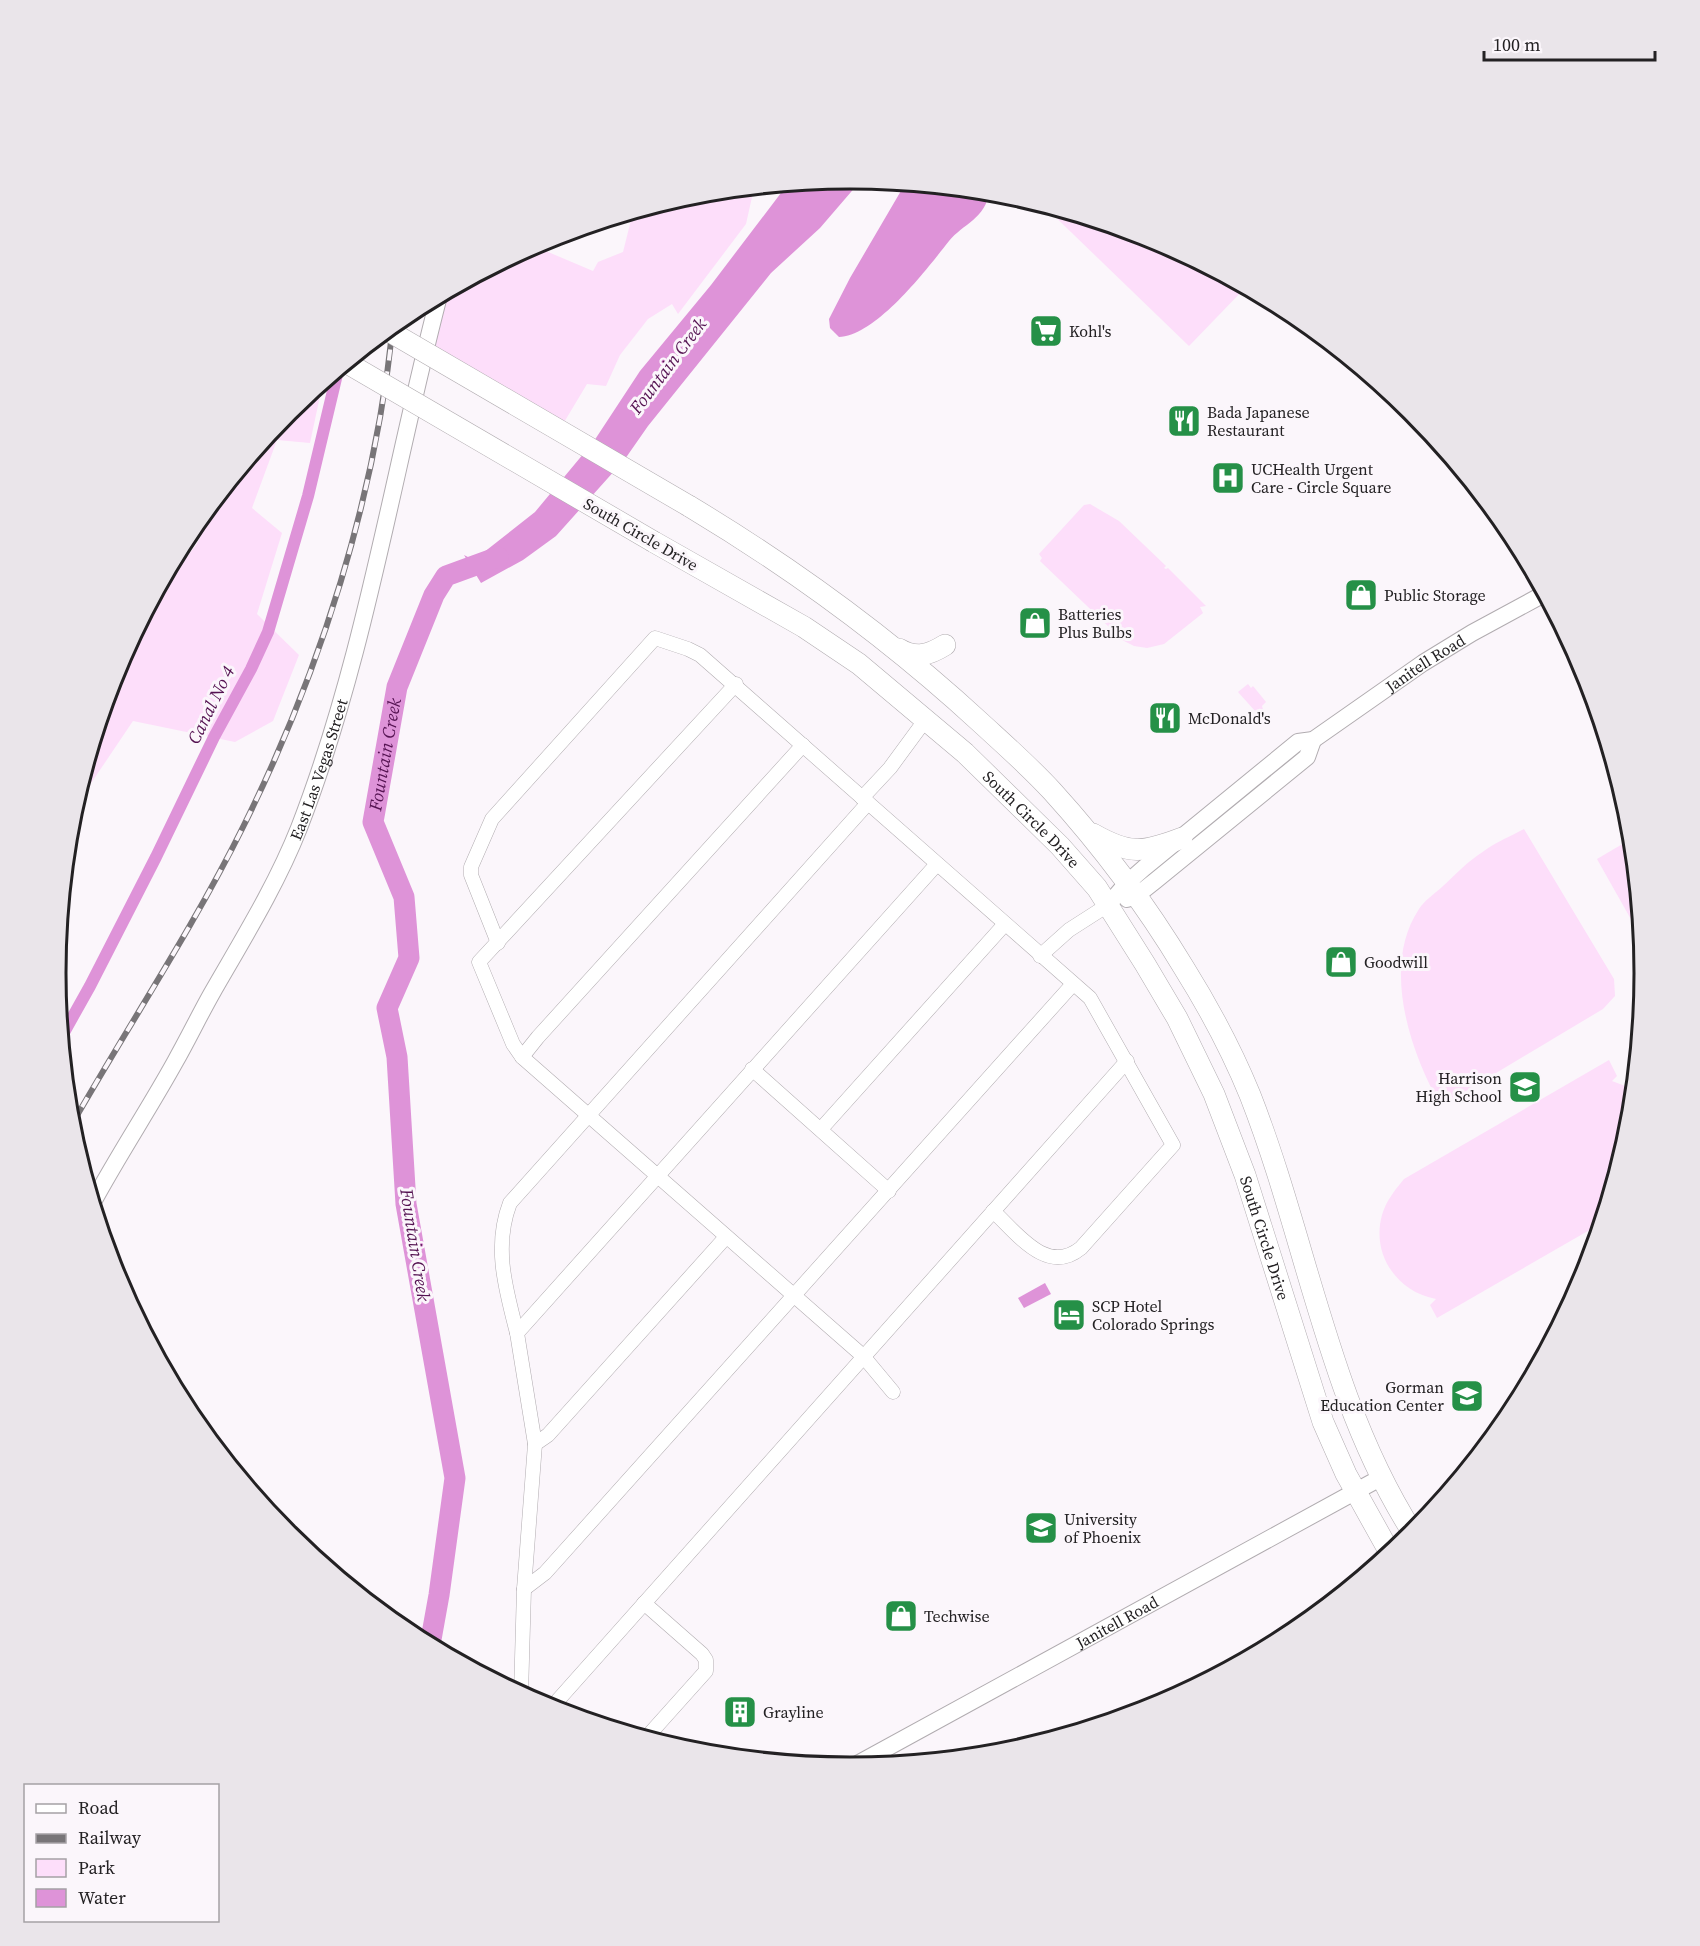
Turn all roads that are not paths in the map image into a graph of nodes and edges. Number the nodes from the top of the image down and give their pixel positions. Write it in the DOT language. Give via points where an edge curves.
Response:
graph roads {
  1 [pos="436,307"];
  2 [pos="395,335"];
  3 [pos="354,367"];
  4 [pos="1538,597"];
  5 [pos="891,644"];
  6 [pos="736,684"];
  7 [pos="951,696"];
  8 [pos="926,719"];
  9 [pos="1313,740"];
  10 [pos="803,745"];
  11 [pos="865,801"];
  12 [pos="1085,829"];
  13 [pos="1182,838"];
  14 [pos="937,864"];
  15 [pos="1132,889"];
  16 [pos="1108,905"];
  17 [pos="1004,925"];
  18 [pos="498,943"];
  19 [pos="1040,956"];
  20 [pos="1073,984"];
  21 [pos="522,1057"];
  22 [pos="1126,1061"];
  23 [pos="752,1069"];
  24 [pos="588,1116"];
  25 [pos="821,1129"];
  26 [pos="658,1176"];
  27 [pos="889,1191"];
  28 [pos="98,1193"];
  29 [pos="993,1211"];
  30 [pos="726,1237"];
  31 [pos="795,1296"];
  32 [pos="517,1333"];
  33 [pos="863,1356"];
  34 [pos="893,1392"];
  35 [pos="535,1444"];
  36 [pos="1382,1477"];
  37 [pos="1355,1492"];
  38 [pos="1408,1523"];
  39 [pos="1385,1545"];
  40 [pos="524,1589"];
  41 [pos="644,1604"];
  42 [pos="521,1684"];
  43 [pos="558,1700"];
  44 [pos="651,1731"];
  45 [pos="872,1756"];
  1 -- 28 [label="street, East Las Vegas Street" via="358,638 299,826 252,925"];
  2 -- 5 [label="main road, South Circle Drive, bridge" via="689,506 795,573"];
  3 -- 8 [label="main road, South Circle Drive, bridge" via="828,642"];
  4 -- 9 [label="street, Janitell Road" via="1423,663"];
  5 -- 7 [label="main road, South Circle Drive"];
  5 -- 7 [label="main road" via="914,655 930,654 945,645 939,663"];
  6 -- 10 [label="street"];
  6 -- 18 [label="street"];
  6 -- 18 [label="street" via="688,649 655,638 648,645 492,819 471,875"];
  7 -- 12 [label="main road, South Circle Drive" via="1049,788"];
  8 -- 11 [label="street"];
  8 -- 16 [label="main road, South Circle Drive" via="1060,846"];
  9 -- 13 [label="street, Janitell Road" via="1298,742"];
  9 -- 15 [label="street, Janitell Road" via="1307,757"];
  10 -- 11 [label="street"];
  10 -- 21 [label="street"];
  11 -- 14 [label="street"];
  11 -- 24 [label="street"];
  12 -- 13 [label="main road" via="1131,850 1150,849"];
  12 -- 15 [label="main road, South Circle Drive"];
  13 -- 15 [label="street, Janitell Road"];
  14 -- 17 [label="street"];
  14 -- 23 [label="street"];
  15 -- 16 [label="street, Janitell Road"];
  15 -- 36 [label="main road, South Circle Drive" via="1196,986 1250,1094 1323,1329"];
  16 -- 19 [label="street, Janitell Road" via="1069,930"];
  16 -- 37 [label="main road, South Circle Drive" via="1177,1018 1227,1124 1323,1422"];
  17 -- 19 [label="street"];
  17 -- 25 [label="street"];
  18 -- 21 [label="street" via="479,962"];
  19 -- 20 [label="street"];
  20 -- 22 [label="street" via="1095,1006"];
  20 -- 27 [label="street"];
  21 -- 24 [label="street"];
  22 -- 29 [label="street"];
  22 -- 29 [label="street" via="1173,1145 1081,1248 1065,1258 1046,1256"];
  23 -- 25 [label="street"];
  23 -- 26 [label="street"];
  24 -- 26 [label="street"];
  24 -- 32 [label="street" via="510,1203 506,1215 501,1264"];
  25 -- 27 [label="street"];
  26 -- 30 [label="street"];
  26 -- 32 [label="street"];
  27 -- 31 [label="street"];
  29 -- 33 [label="street"];
  30 -- 31 [label="street"];
  30 -- 35 [label="street" via="548,1435"];
  31 -- 33 [label="street"];
  31 -- 40 [label="street" via="545,1573"];
  32 -- 35 [label="street"];
  33 -- 34 [label="street"];
  33 -- 41 [label="street"];
  35 -- 40 [label="street"];
  36 -- 37 [label="street, Janitell Road"];
  36 -- 38 [label="main road, South Circle Drive"];
  37 -- 39 [label="main road, South Circle Drive"];
  37 -- 45 [label="street, Janitell Road"];
  40 -- 42 [label="street"];
  41 -- 43 [label="street"];
  41 -- 44 [label="street" via="702,1654 707,1666"];
}
